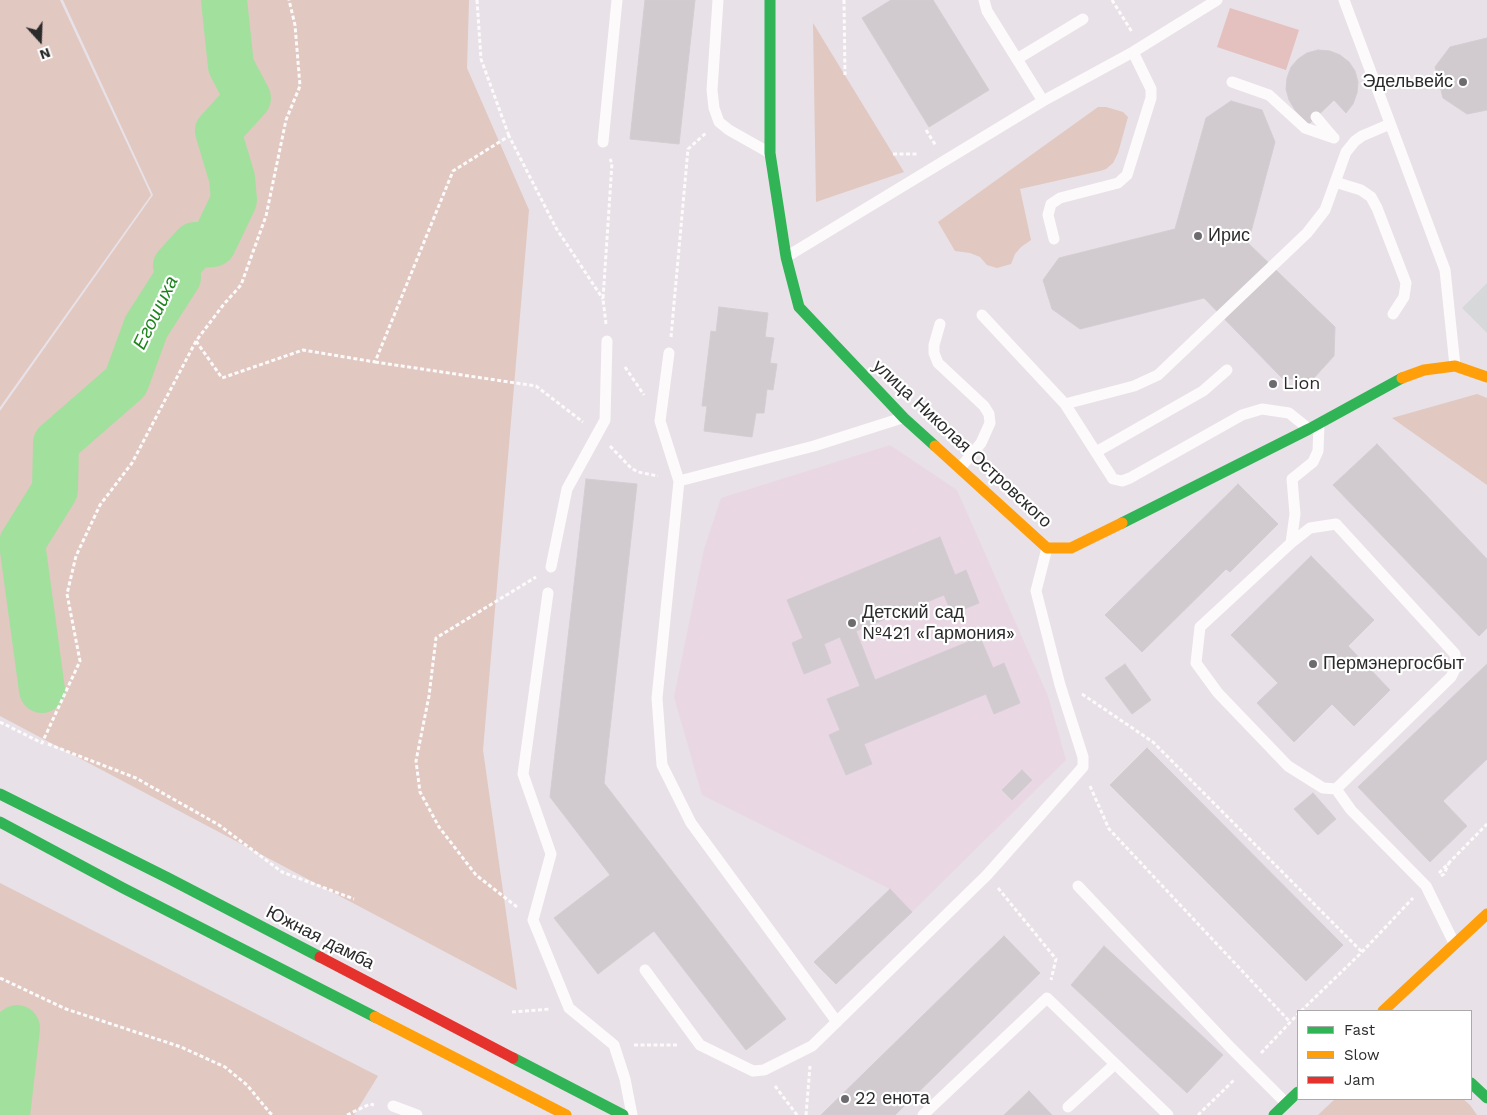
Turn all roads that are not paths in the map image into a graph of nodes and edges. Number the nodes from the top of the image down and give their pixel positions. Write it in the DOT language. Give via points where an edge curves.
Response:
graph roads {
  1 [pos="617,0"];
  2 [pos="718,0"];
  3 [pos="770,0"];
  4 [pos="984,0"];
  5 [pos="1217,0"];
  6 [pos="1344,0"];
  7 [pos="1083,19"];
  8 [pos="1133,52"];
  9 [pos="1017,59"];
  10 [pos="1232,82"];
  11 [pos="1043,101"];
  12 [pos="1316,117"];
  13 [pos="1390,124"];
  14 [pos="1334,138"];
  15 [pos="603,142"];
  16 [pos="1346,152"];
  17 [pos="770,153"];
  18 [pos="1335,182"];
  19 [pos="1054,239"];
  20 [pos="786,258"];
  21 [pos="1393,314"];
  22 [pos="982,315"];
  23 [pos="940,324"];
  24 [pos="607,341"];
  25 [pos="669,353"];
  26 [pos="1455,366"];
  27 [pos="1227,370"];
  28 [pos="1487,377"];
  29 [pos="1065,404"];
  30 [pos="904,418"];
  31 [pos="1314,426"];
  32 [pos="1096,452"];
  33 [pos="960,468"];
  34 [pos="680,481"];
  35 [pos="1291,543"];
  36 [pos="1047,548"];
  37 [pos="551,567"];
  38 [pos="548,593"];
  39 [pos="1336,789"];
  40 [pos="0,794"];
  41 [pos="0,822"];
  42 [pos="1078,886"];
  43 [pos="1487,914"];
  44 [pos="1454,943"];
  45 [pos="645,970"];
  46 [pos="1384,1010"];
  47 [pos="837,1022"];
  48 [pos="1115,1064"];
  49 [pos="1472,1083"];
  50 [pos="1297,1093"];
  51 [pos="1487,1098"];
  52 [pos="1286,1103"];
  53 [pos="394,1106"];
  54 [pos="1068,1107"];
  55 [pos="417,1115"];
  56 [pos="566,1115"];
  57 [pos="623,1115"];
  58 [pos="632,1115"];
  59 [pos="923,1115"];
  60 [pos="1168,1115"];
  61 [pos="1274,1115"];
  1 -- 15 [label="lane"];
  2 -- 17 [label="lane" via="712,90 714,108 720,122 729,130"];
  3 -- 17 [label="main road, улица Николая Островского"];
  4 -- 9 [label="lane" via="987,11"];
  5 -- 8 [label="lane"];
  6 -- 13 [label="lane"];
  7 -- 9 [label="lane"];
  8 -- 11 [label="lane"];
  8 -- 19 [label="lane" via="1151,89 1151,98 1127,176 1118,183 1060,198 1051,204 1048,215"];
  9 -- 11 [label="lane"];
  10 -- 14 [label="lane" via="1269,95 1305,128"];
  11 -- 20 [label="lane"];
  12 -- 14 [label="lane"];
  13 -- 16 [label="lane" via="1362,136"];
  13 -- 26 [label="lane" via="1445,270"];
  14 -- 16 [label="lane"];
  16 -- 18 [label="lane"];
  17 -- 20 [label="main road, улица Николая Островского"];
  18 -- 21 [label="lane" via="1361,190 1371,197 1376,208 1406,283 1404,296"];
  18 -- 29 [label="lane" via="1325,210 1307,233 1158,375 1134,386"];
  20 -- 30 [label="main road, улица Николая Островского" via="799,307"];
  22 -- 29 [label="lane"];
  23 -- 33 [label="lane" via="934,345 938,362 989,414 990,423 981,443"];
  24 -- 37 [label="lane" via="605,420 567,489"];
  25 -- 34 [label="lane" via="660,421"];
  26 -- 28 [label="main road"];
  26 -- 31 [label="main road" via="1424,370 1396,380"];
  27 -- 32 [label="lane" via="1203,391"];
  29 -- 32 [label="lane"];
  30 -- 33 [label="main road, улица Николая Островского"];
  30 -- 34 [label="lane" via="814,446"];
  31 -- 32 [label="lane" via="1289,413 1262,409 1242,416 1122,481 1113,479"];
  31 -- 35 [label="lane" via="1318,451 1313,462 1292,479 1295,514"];
  31 -- 36 [label="main road" via="1070,548"];
  33 -- 36 [label="main road, улица Николая Островского"];
  34 -- 47 [label="lane" via="657,698 662,765 691,823"];
  35 -- 39 [label="lane" via="1200,627 1196,663 1218,693 1288,766 1323,788"];
  35 -- 39 [label="lane" via="1310,528 1336,524 1455,654 1456,667 1451,677"];
  36 -- 47 [label="lane" via="1036,591 1060,685 1083,757 1083,767 987,875"];
  38 -- 58 [label="lane" via="523,774 551,854 533,920 568,1008 614,1045"];
  39 -- 44 [label="lane" via="1351,810 1426,886"];
  40 -- 57 [label="main road, Южная дамба"];
  41 -- 56 [label="main road"];
  42 -- 52 [label="lane"];
  43 -- 44 [label="main road"];
  44 -- 46 [label="main road"];
  45 -- 47 [label="lane" via="700,1045 753,1071 764,1070 812,1046"];
  48 -- 54 [label="lane"];
  48 -- 59 [label="lane" via="1047,998"];
  48 -- 60 [label="lane"];
  49 -- 51 [label="main road"];
  50 -- 52 [label="main road"];
  52 -- 61 [label="main road"];
  53 -- 55 [label="lane"];
}
